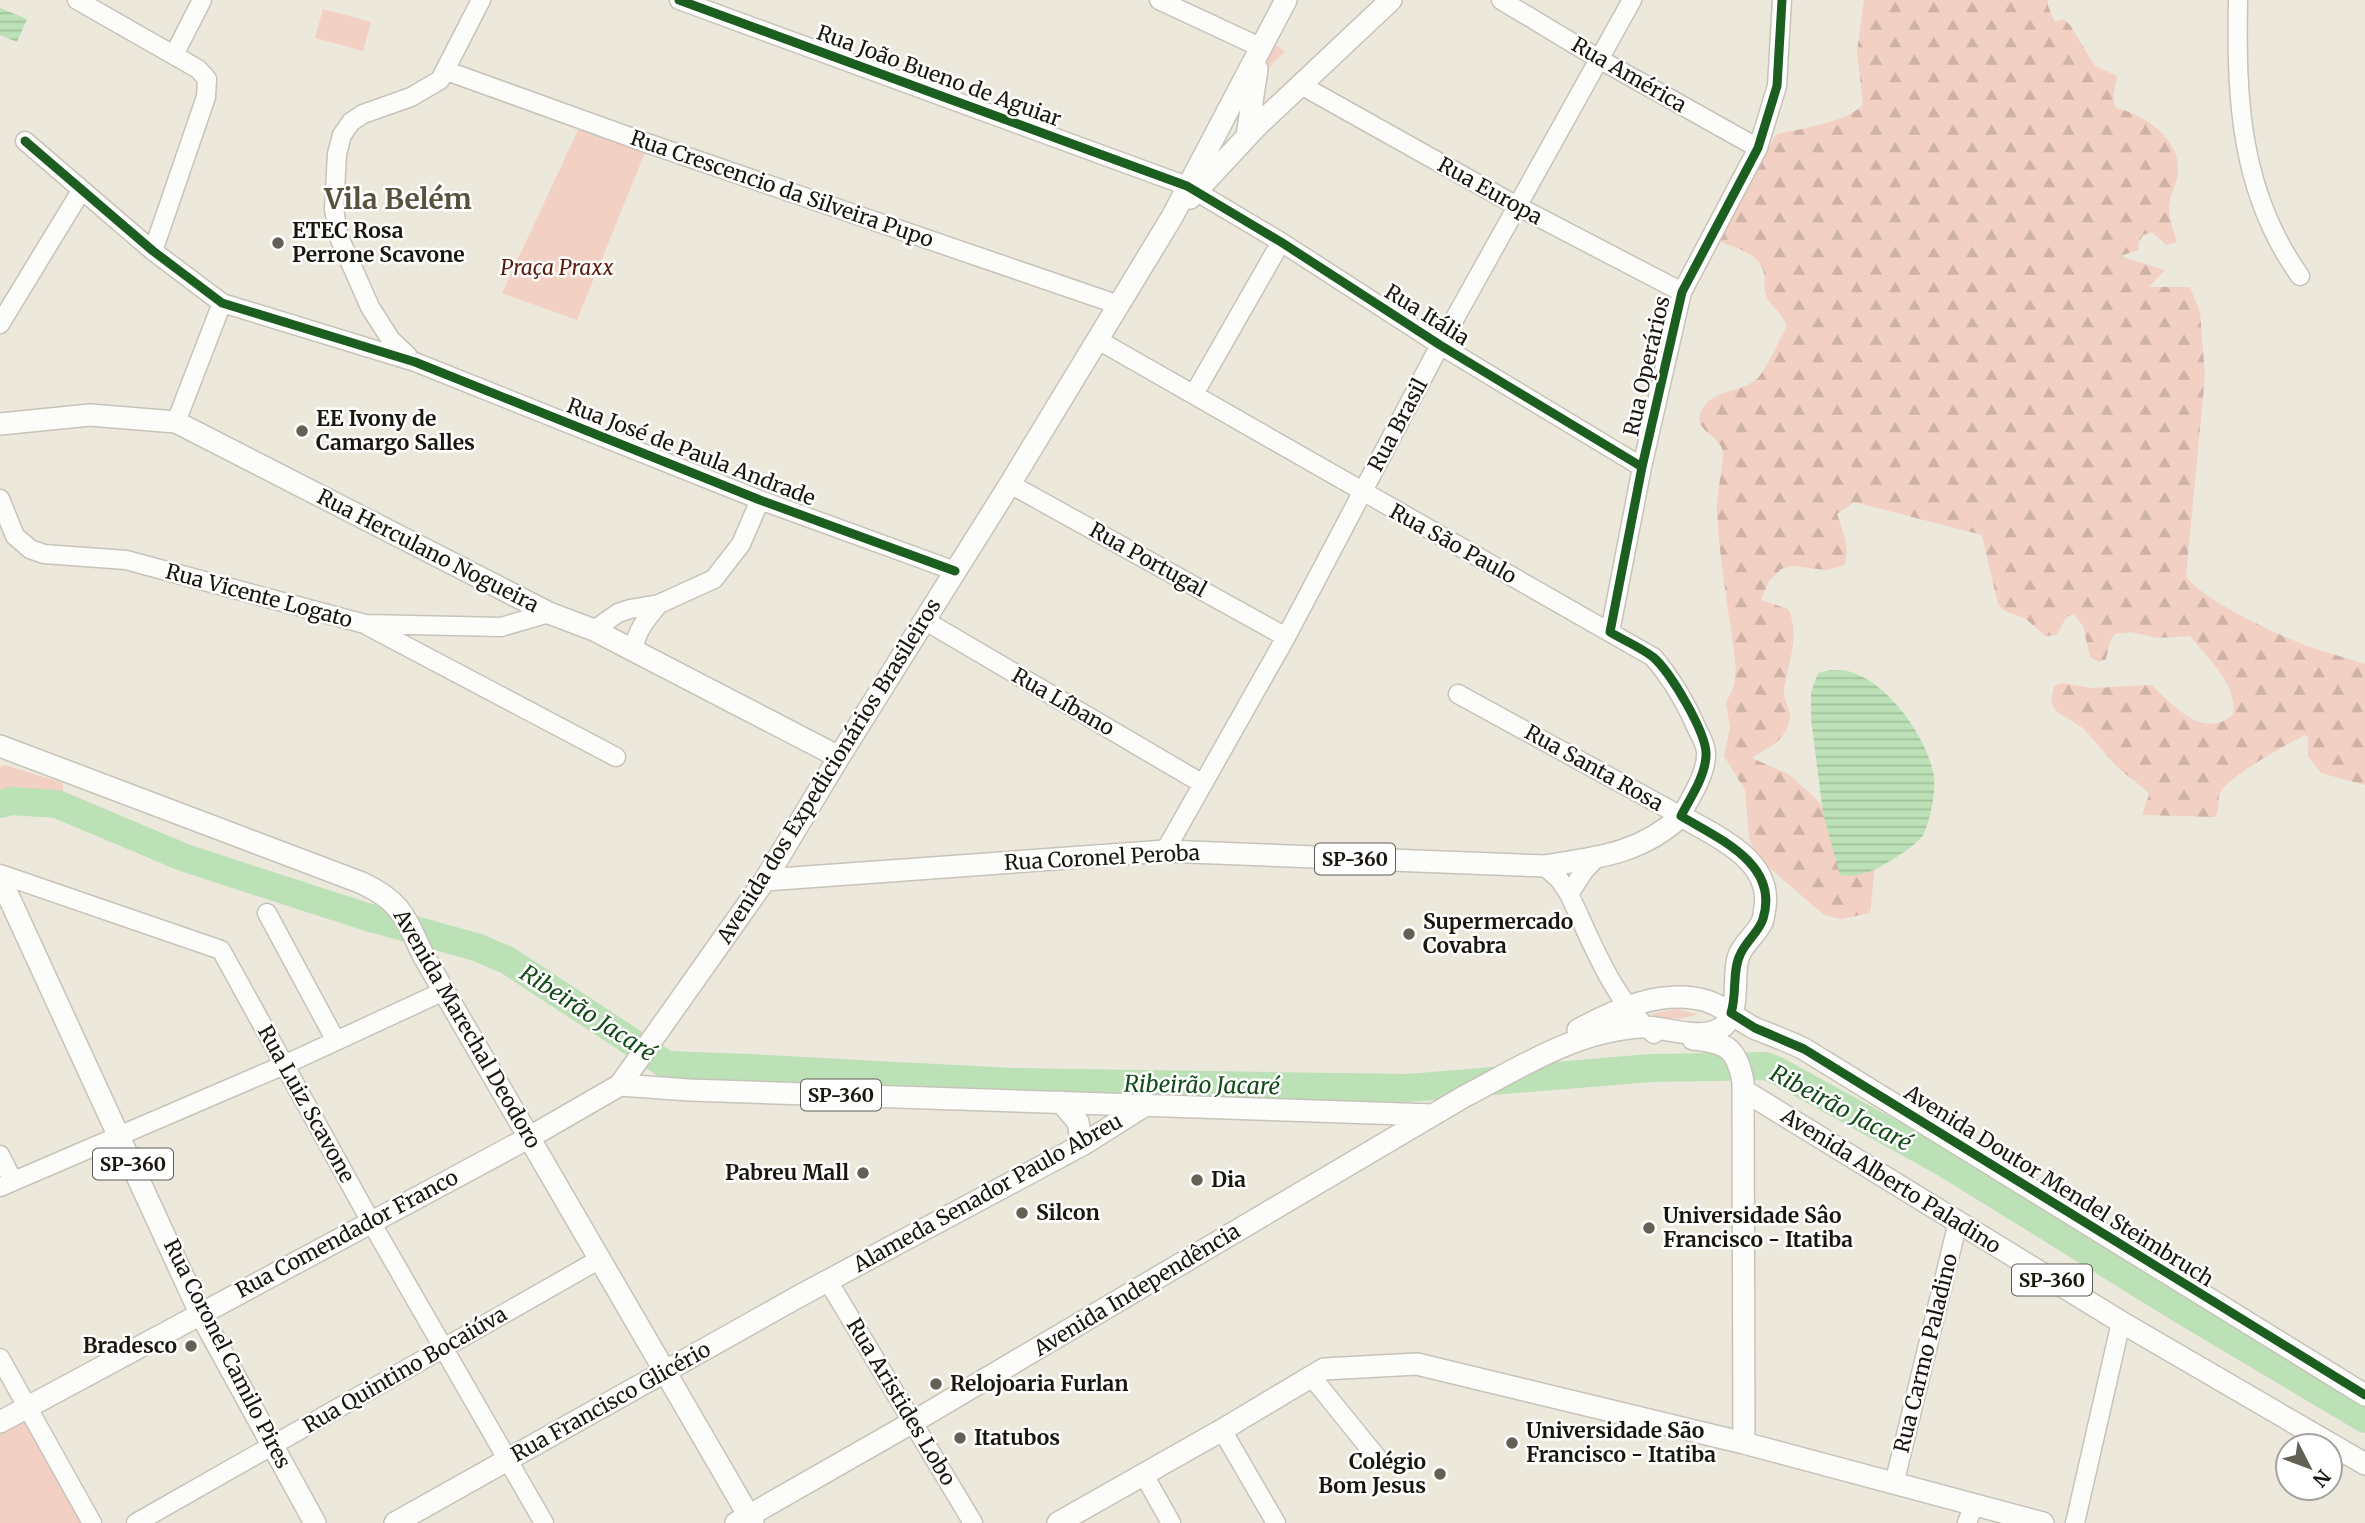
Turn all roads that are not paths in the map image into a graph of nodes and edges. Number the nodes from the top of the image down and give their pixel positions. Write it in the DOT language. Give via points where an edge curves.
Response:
graph roads {
  1 [pos="77,0"];
  2 [pos="202,0"];
  3 [pos="481,0"];
  4 [pos="679,0"];
  5 [pos="1159,0"];
  6 [pos="1286,0"];
  7 [pos="1391,0"];
  8 [pos="1501,0"];
  9 [pos="1632,0"];
  10 [pos="1782,0"];
  11 [pos="2238,0"];
  12 [pos="1261,50"];
  13 [pos="174,55"];
  14 [pos="1599,59"];
  15 [pos="447,71"];
  16 [pos="1301,85"];
  17 [pos="1228,109"];
  18 [pos="1247,136"];
  19 [pos="25,141"];
  20 [pos="1758,148"];
  21 [pos="1191,188"];
  22 [pos="81,191"];
  23 [pos="1517,206"];
  24 [pos="1281,242"];
  25 [pos="153,251"];
  26 [pos="2300,276"];
  27 [pos="1682,292"];
  28 [pos="222,303"];
  29 [pos="1119,305"];
  30 [pos="0,324"];
  31 [pos="1098,340"];
  32 [pos="1440,345"];
  33 [pos="415,362"];
  34 [pos="1194,394"];
  35 [pos="176,422"];
  36 [pos="0,424"];
  37 [pos="1642,467"];
  38 [pos="1010,484"];
  39 [pos="1363,493"];
  40 [pos="0,499"];
  41 [pos="760,500"];
  42 [pos="955,571"];
  43 [pos="659,604"];
  44 [pos="549,613"];
  45 [pos="924,620"];
  46 [pos="365,624"];
  47 [pos="594,630"];
  48 [pos="1610,632"];
  49 [pos="1286,637"];
  50 [pos="633,650"];
  51 [pos="1458,694"];
  52 [pos="6,751"];
  53 [pos="616,757"];
  54 [pos="839,757"];
  55 [pos="1203,783"];
  56 [pos="1681,816"];
  57 [pos="1165,851"];
  58 [pos="1597,857"];
  59 [pos="1544,866"];
  60 [pos="0,876"];
  61 [pos="765,880"];
  62 [pos="1569,894"];
  63 [pos="267,913"];
  64 [pos="444,991"];
  65 [pos="1628,1006"];
  66 [pos="1731,1013"];
  67 [pos="1651,1032"];
  68 [pos="336,1041"];
  69 [pos="1539,1057"];
  70 [pos="284,1065"];
  71 [pos="620,1085"];
  72 [pos="1743,1086"];
  73 [pos="1061,1102"];
  74 [pos="1147,1104"];
  75 [pos="1434,1115"];
  76 [pos="119,1134"];
  77 [pos="530,1137"];
  78 [pos="1082,1145"];
  79 [pos="0,1155"];
  80 [pos="6,1184"];
  81 [pos="371,1222"];
  82 [pos="1958,1222"];
  83 [pos="600,1259"];
  84 [pos="828,1281"];
  85 [pos="200,1313"];
  86 [pos="2121,1322"];
  87 [pos="444,1348"];
  88 [pos="0,1358"];
  89 [pos="666,1371"];
  90 [pos="1311,1376"];
  91 [pos="2365,1395"];
  92 [pos="28,1408"];
  93 [pos="0,1422"];
  94 [pos="913,1422"];
  95 [pos="1222,1430"];
  96 [pos="1744,1443"];
  97 [pos="273,1445"];
  98 [pos="508,1460"];
  99 [pos="1379,1460"];
  100 [pos="2365,1464"];
  101 [pos="1144,1475"];
  102 [pos="1894,1484"];
  103 [pos="1970,1514"];
  104 [pos="746,1520"];
  105 [pos="92,1523"];
  106 [pos="136,1523"];
  107 [pos="315,1523"];
  108 [pos="395,1523"];
  109 [pos="544,1523"];
  110 [pos="974,1523"];
  111 [pos="1058,1523"];
  112 [pos="1171,1523"];
  113 [pos="1276,1523"];
  114 [pos="2043,1523"];
  115 [pos="2075,1523"];
  1 -- 13 [label="street"];
  2 -- 13 [label="street"];
  3 -- 15 [label="street"];
  4 -- 21 [label="street, Rua João Bueno de Aguiar"];
  5 -- 12 [label="street"];
  6 -- 12 [label="main road"];
  7 -- 16 [label="main road"];
  8 -- 14 [label="street, Rua América"];
  9 -- 14 [label="street, Rua Brasil"];
  10 -- 20 [label="street, Rua Operários" via="1777,86"];
  11 -- 26 [label="street" via="2240,115 2245,145 2266,216"];
  12 -- 17 [label="main road"];
  12 -- 18 [label="main road"];
  13 -- 25 [label="street" via="207,79 206,97"];
  14 -- 20 [label="street, Rua América"];
  14 -- 23 [label="street, Rua Brasil"];
  15 -- 29 [label="street, Rua Crescencio da Silveira Pupo"];
  15 -- 33 [label="street" via="429,88 351,122 337,154 334,209 339,237 370,307 391,340"];
  16 -- 18 [label="main road"];
  16 -- 23 [label="street, Rua Europa"];
  17 -- 18 [label="main road" via="1229,119"];
  17 -- 21 [label="main road"];
  18 -- 21 [label="main road"];
  19 -- 22 [label="street"];
  20 -- 27 [label="street, Rua Operários"];
  21 -- 24 [label="street, Rua Itália"];
  21 -- 29 [label="main road, Avenida dos Expedicionários Brasileiros"];
  22 -- 25 [label="street"];
  22 -- 30 [label="street"];
  23 -- 27 [label="street, Rua Europa"];
  23 -- 32 [label="street, Rua Brasil"];
  24 -- 32 [label="street, Rua Itália"];
  24 -- 34 [label="street"];
  25 -- 28 [label="street"];
  27 -- 37 [label="street, Rua Operários"];
  28 -- 33 [label="street, Rua José de Paula Andrade"];
  28 -- 35 [label="street"];
  29 -- 31 [label="main road, Avenida dos Expedicionários Brasileiros"];
  31 -- 34 [label="street, Rua São Paulo"];
  31 -- 38 [label="main road, Avenida dos Expedicionários Brasileiros"];
  32 -- 37 [label="street, Rua Itália"];
  32 -- 39 [label="street, Rua Brasil"];
  33 -- 41 [label="street, Rua José de Paula Andrade"];
  34 -- 39 [label="street, Rua São Paulo"];
  35 -- 36 [label="main road, Rua Herculano Nogueira" via="90,415"];
  35 -- 44 [label="main road, Rua Herculano Nogueira"];
  37 -- 48 [label="street, Rua Operários"];
  38 -- 42 [label="main road, Avenida dos Expedicionários Brasileiros"];
  38 -- 49 [label="street, Rua Portugal"];
  39 -- 48 [label="street, Rua São Paulo"];
  39 -- 49 [label="street, Rua Brasil"];
  40 -- 46 [label="street, Rua Vicente Logato" via="15,536 44,554 126,561"];
  41 -- 42 [label="street, Rua José de Paula Andrade"];
  41 -- 43 [label="street" via="741,544 714,579"];
  42 -- 45 [label="main road, Avenida dos Expedicionários Brasileiros"];
  43 -- 47 [label="street" via="618,613"];
  43 -- 50 [label="street" via="641,625"];
  44 -- 46 [label="street, Rua Vicente Logato" via="501,627"];
  44 -- 47 [label="main road, Rua Herculano Nogueira"];
  45 -- 54 [label="main road, Avenida dos Expedicionários Brasileiros"];
  45 -- 55 [label="street, Rua Líbano"];
  46 -- 53 [label="street"];
  47 -- 50 [label="main road, Rua Herculano Nogueira"];
  48 -- 56 [label="street, Rua São Paulo" via="1653,657 1670,676 1703,741 1707,754 1702,773"];
  49 -- 55 [label="street, Rua Brasil"];
  50 -- 54 [label="main road, Rua Herculano Nogueira"];
  51 -- 56 [label="street, Rua Santa Rosa"];
  52 -- 64 [label="main road, Avenida Marechal Deodoro" via="385,894 404,915"];
  54 -- 61 [label="main road, Avenida dos Expedicionários Brasileiros"];
  55 -- 57 [label="street, Rua Brasil"];
  56 -- 58 [label="main road, Rua Coronel Peroba / SP-360" via="1644,844"];
  56 -- 66 [label="main road, Rua Santa Rosa" via="1737,850 1756,867 1763,883 1763,921 1738,957"];
  57 -- 59 [label="main road, Rua Coronel Peroba / SP-360"];
  57 -- 61 [label="main road, Rua Coronel Peroba / SP-360"];
  58 -- 59 [label="main road, Rua Coronel Peroba / SP-360"];
  58 -- 62 [label="street"];
  59 -- 62 [label="street"];
  60 -- 70 [label="street, Rua Luiz Scavone" via="221,950"];
  60 -- 76 [label="main road, Rua Coronel Camilo Pires / SP-360"];
  61 -- 71 [label="main road, Avenida dos Expedicionários Brasileiros"];
  62 -- 65 [label="street"];
  63 -- 68 [label="street"];
  64 -- 68 [label="street"];
  64 -- 77 [label="main road, Avenida Marechal Deodoro"];
  65 -- 66 [label="main road, Avenida Independência" via="1652,1000 1696,999"];
  65 -- 67 [label="street"];
  65 -- 69 [label="main road, Avenida Independência"];
  66 -- 67 [label="main road, Avenida Independência" via="1721,1027 1699,1033"];
  66 -- 91 [label="main road, Avenida Doutor Mendel Steimbruch" via="1804,1049"];
  67 -- 69 [label="main road, Avenida Independência" via="1608,1031"];
  67 -- 72 [label="main road, Avenida Independência" via="1726,1046 1740,1068"];
  68 -- 70 [label="street"];
  69 -- 75 [label="main road, Avenida Independência"];
  70 -- 76 [label="street"];
  70 -- 81 [label="street, Rua Luiz Scavone"];
  71 -- 73 [label="main road, SP-360"];
  71 -- 77 [label="main road, Rua Comendador Franco"];
  72 -- 82 [label="main road, Avenida Alberto Paladino / SP-360"];
  72 -- 96 [label="main road"];
  73 -- 74 [label="main road, SP-360"];
  73 -- 78 [label="main road" via="1079,1122"];
  74 -- 75 [label="main road, SP-360"];
  74 -- 78 [label="main road, Alameda Senador Paulo Abreu"];
  75 -- 94 [label="main road, Avenida Independência"];
  76 -- 80 [label="street"];
  76 -- 85 [label="main road, Rua Coronel Camilo Pires / SP-360"];
  77 -- 81 [label="main road, Rua Comendador Franco"];
  77 -- 83 [label="main road, Avenida Marechal Deodoro"];
  78 -- 84 [label="main road, Alameda Senador Paulo Abreu"];
  79 -- 80 [label="street"];
  81 -- 85 [label="main road, Rua Comendador Franco"];
  81 -- 87 [label="street, Rua Luiz Scavone"];
  82 -- 86 [label="main road, Avenida Alberto Paladino / SP-360"];
  82 -- 102 [label="street, Rua Carmo Paladino"];
  83 -- 87 [label="street, Rua Quintino Bocaiúva"];
  83 -- 89 [label="main road, Avenida Marechal Deodoro"];
  84 -- 89 [label="main road, Rua Francisco Glicério"];
  84 -- 94 [label="street, Rua Aristides Lobo"];
  85 -- 92 [label="main road, Rua Comendador Franco"];
  85 -- 97 [label="main road, Rua Coronel Camilo Pires / SP-360"];
  86 -- 100 [label="main road, Avenida Alberto Paladino / SP-360"];
  86 -- 115 [label="street"];
  87 -- 97 [label="street, Rua Quintino Bocaiúva"];
  87 -- 98 [label="street, Rua Luiz Scavone"];
  88 -- 92 [label="street"];
  89 -- 98 [label="main road, Rua Francisco Glicério"];
  89 -- 104 [label="main road, Avenida Marechal Deodoro"];
  90 -- 95 [label="main road"];
  90 -- 96 [label="main road" via="1324,1369 1417,1364"];
  90 -- 99 [label="street"];
  92 -- 93 [label="main road, Rua Comendador Franco"];
  92 -- 105 [label="street"];
  94 -- 104 [label="main road, Avenida Independência"];
  94 -- 110 [label="street, Rua Aristides Lobo"];
  95 -- 101 [label="main road"];
  95 -- 113 [label="street"];
  96 -- 102 [label="main road"];
  97 -- 106 [label="street, Rua Quintino Bocaiúva"];
  97 -- 107 [label="main road, Rua Coronel Camilo Pires / SP-360"];
  98 -- 108 [label="main road, Rua Francisco Glicério"];
  98 -- 109 [label="street, Rua Luiz Scavone"];
  101 -- 111 [label="main road"];
  101 -- 112 [label="street"];
  102 -- 103 [label="main road"];
  103 -- 114 [label="main road"];
}
